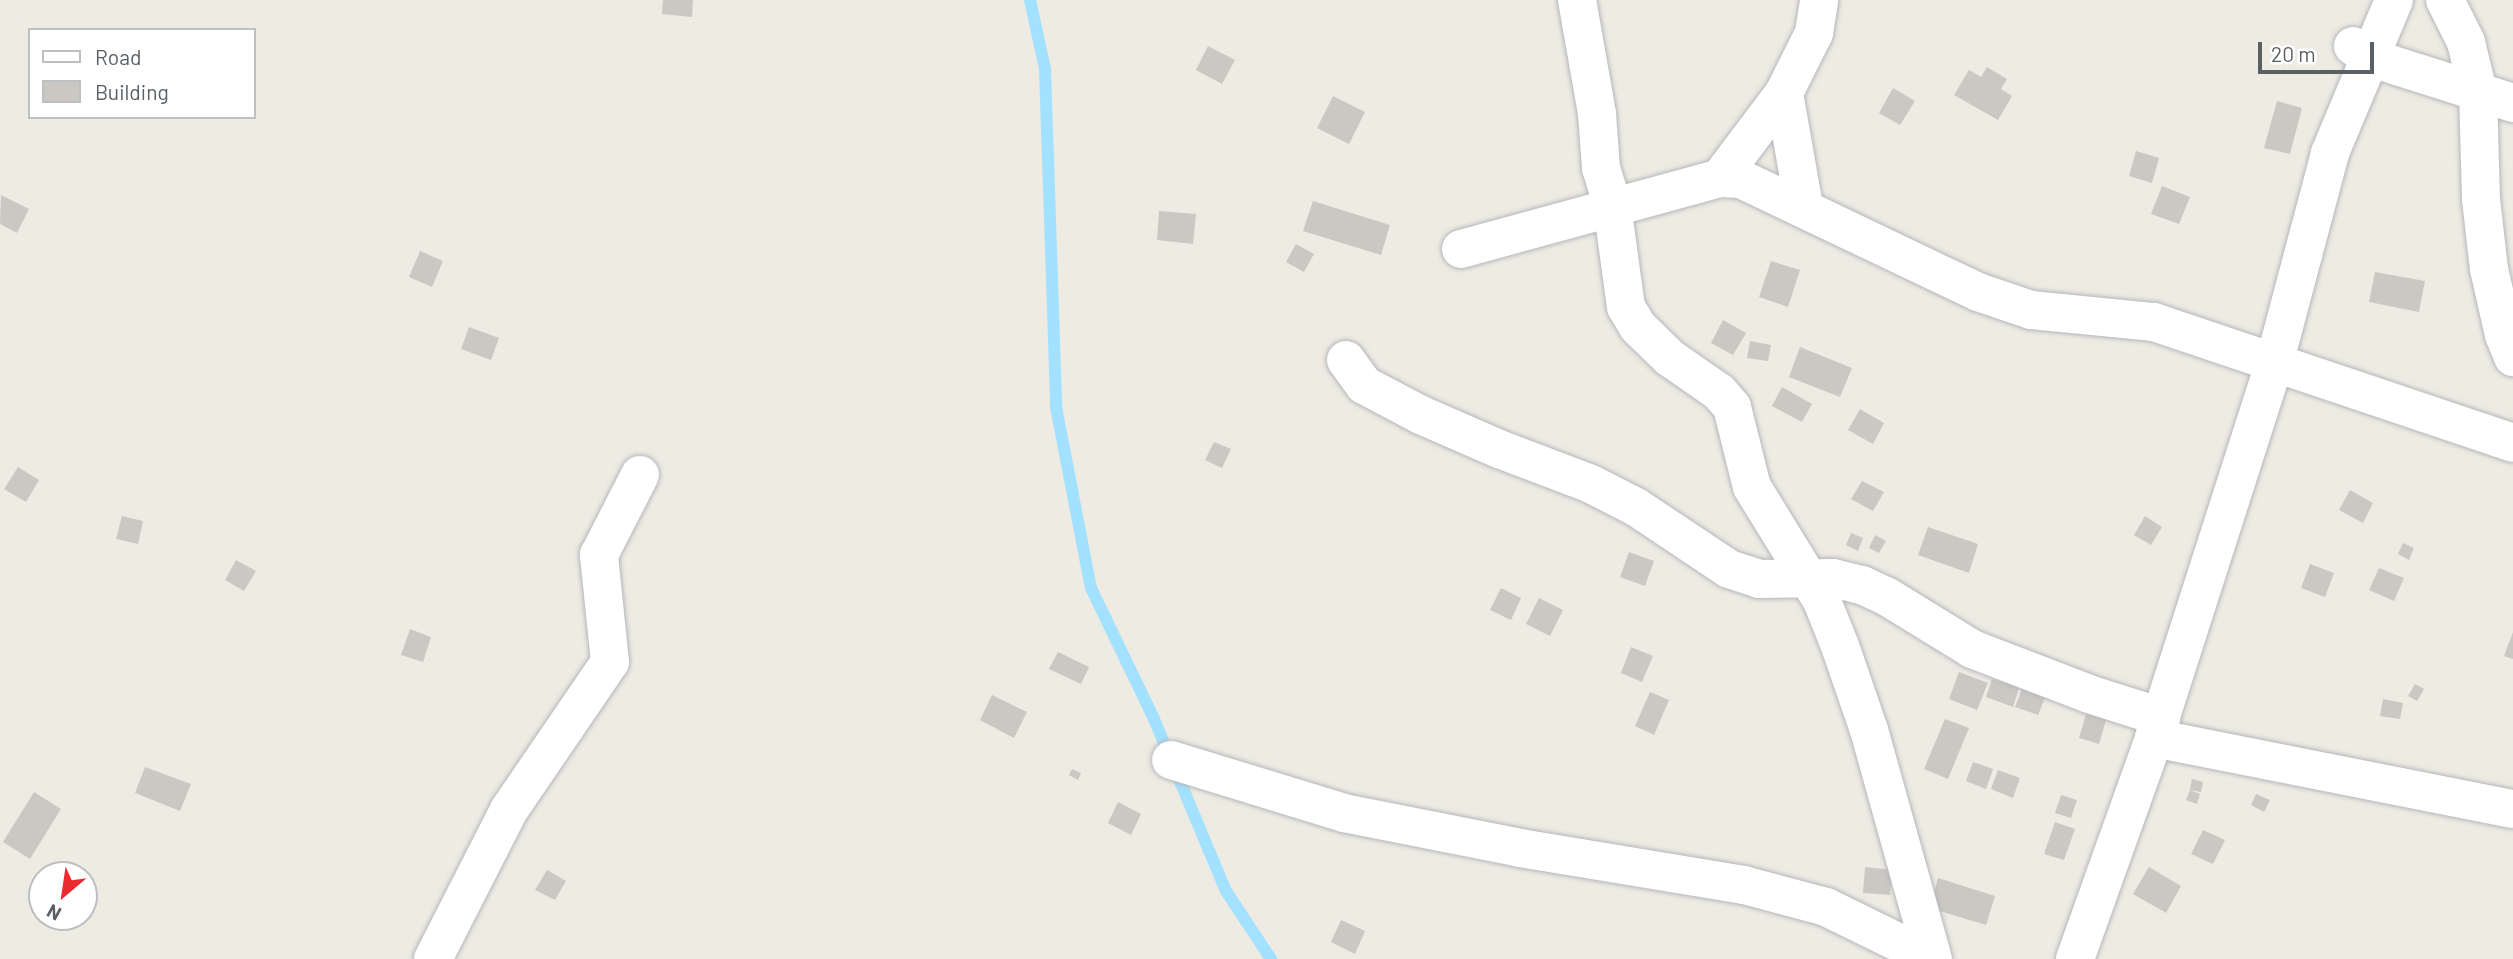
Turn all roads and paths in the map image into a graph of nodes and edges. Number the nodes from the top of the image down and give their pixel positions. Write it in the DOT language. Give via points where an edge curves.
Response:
graph roads {
  1 [pos="1577,0"];
  2 [pos="1819,0"];
  3 [pos="2393,0"];
  4 [pos="2445,0"];
  5 [pos="2361,52"];
  6 [pos="1784,93"];
  7 [pos="2496,98"];
  8 [pos="1720,178"];
  9 [pos="1612,205"];
  10 [pos="1804,208"];
  11 [pos="1461,249"];
  12 [pos="2513,356"];
  13 [pos="1346,360"];
  14 [pos="2274,363"];
  15 [pos="2513,443"];
  16 [pos="640,475"];
  17 [pos="1809,580"];
  18 [pos="2157,728"];
  19 [pos="1171,760"];
  20 [pos="2513,808"];
  21 [pos="433,959"];
  22 [pos="1932,959"];
  23 [pos="2075,959"];
  1 -- 9 [label="street" via="1597,114 1601,168"];
  2 -- 6 [label="street" via="1814,33"];
  3 -- 5 [label="street"];
  4 -- 7 [label="street"];
  5 -- 7 [label="street"];
  5 -- 14 [label="street"];
  6 -- 8 [label="street"];
  6 -- 10 [label="street"];
  7 -- 12 [label="street" via="2480,199 2504,335"];
  8 -- 9 [label="street"];
  8 -- 10 [label="street" via="1741,179"];
  9 -- 11 [label="street"];
  9 -- 17 [label="street" via="1626,307 1637,327 1732,407 1752,487"];
  10 -- 14 [label="street" via="1978,292 2031,310 2154,322"];
  13 -- 17 [label="street" via="1364,385 1421,415 1591,484 1636,507 1729,569 1759,579"];
  14 -- 15 [label="street"];
  14 -- 18 [label="street"];
  16 -- 21 [label="street" via="599,555 610,662 509,810"];
  17 -- 18 [label="street" via="1833,578 1862,584 1972,649 2089,694"];
  17 -- 22 [label="street" via="1822,601 1869,730"];
  18 -- 20 [label="street"];
  18 -- 23 [label="street"];
  19 -- 22 [label="street" via="1344,813 1744,885 1826,907"];
}
